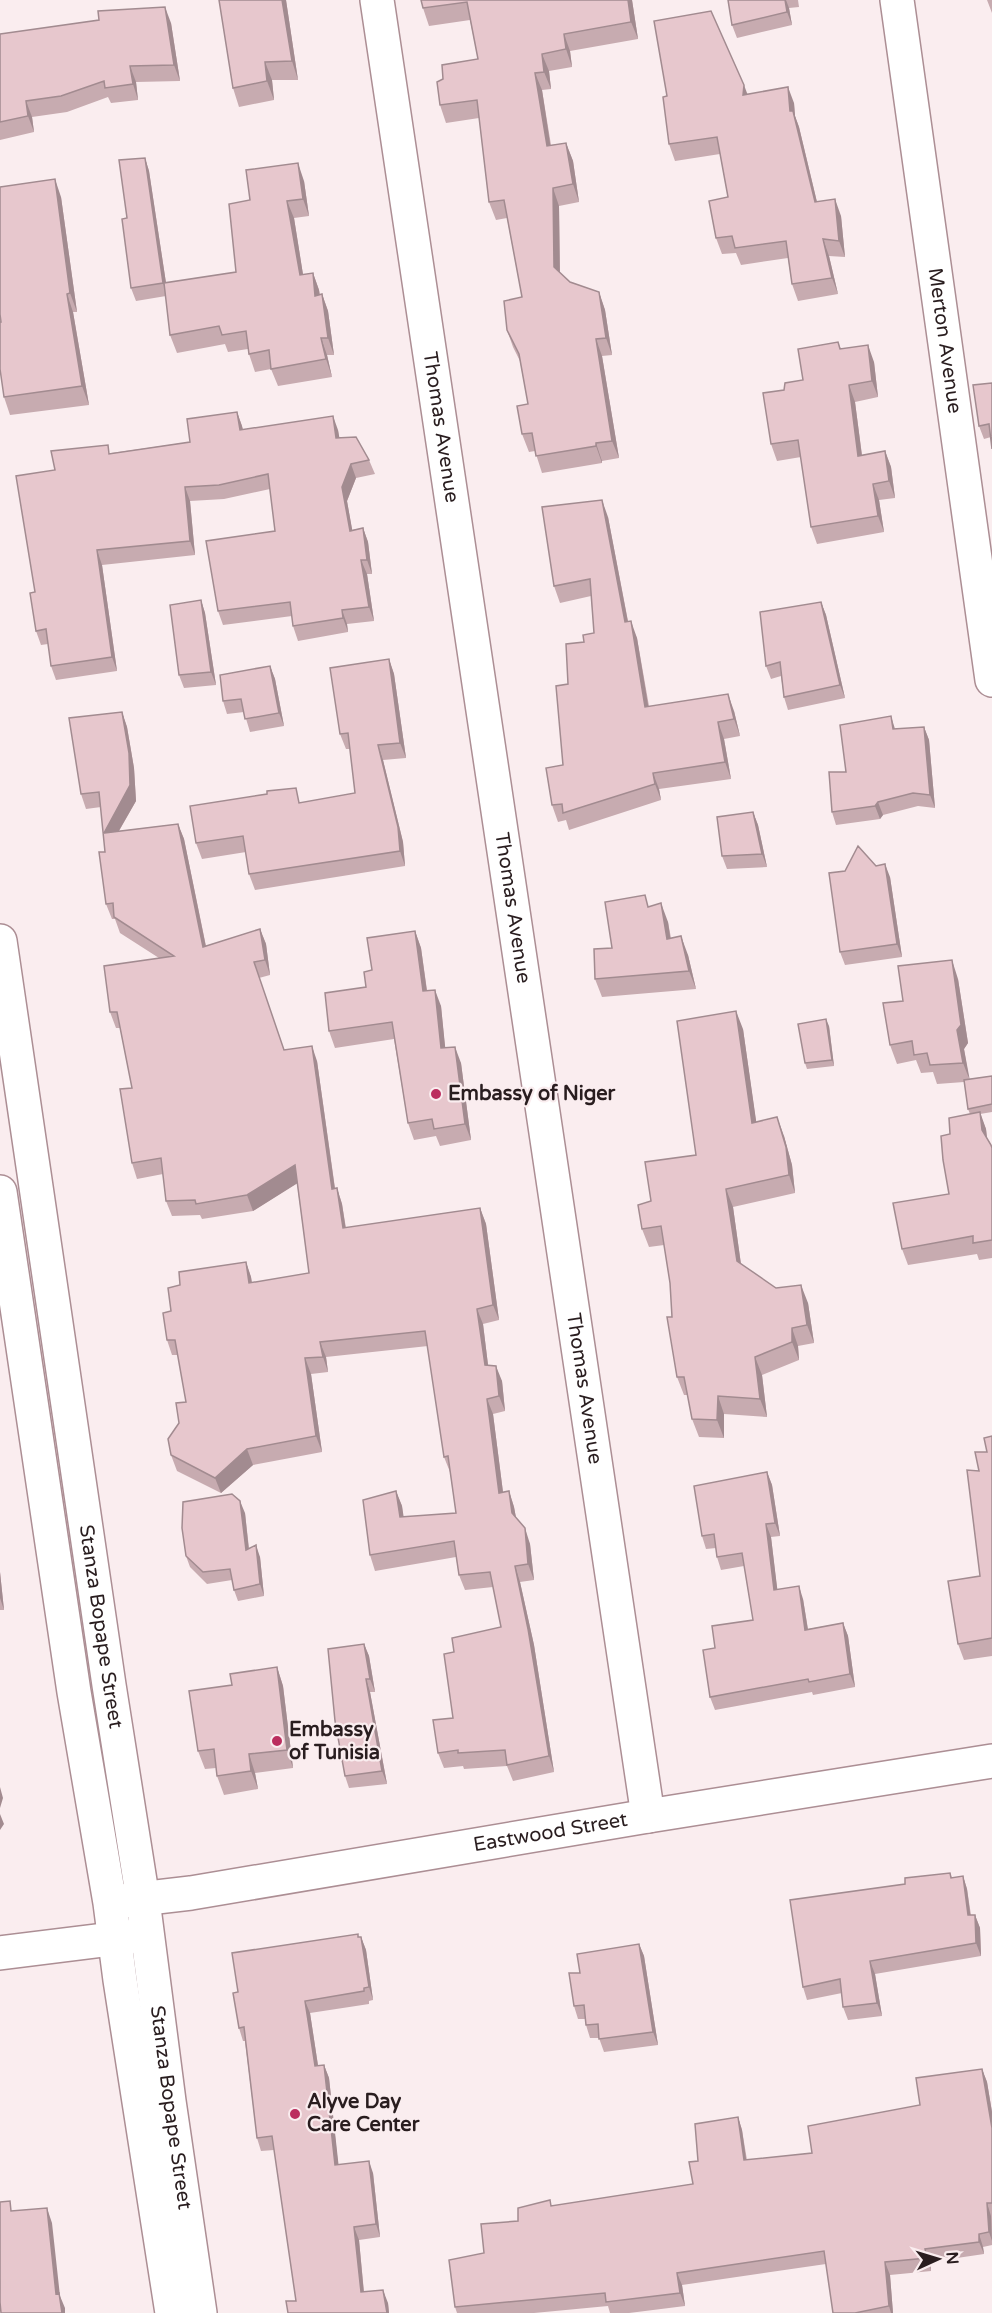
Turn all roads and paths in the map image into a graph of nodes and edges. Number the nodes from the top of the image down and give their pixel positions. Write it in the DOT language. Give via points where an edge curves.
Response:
graph roads {
  1 [pos="377,0"];
  2 [pos="897,0"];
  3 [pos="992,680"];
  4 [pos="0,941"];
  5 [pos="0,1192"];
  6 [pos="992,1761"];
  7 [pos="648,1816"];
  8 [pos="143,1899"];
  9 [pos="110,1903"];
  10 [pos="147,1934"];
  11 [pos="115,1938"];
  12 [pos="0,1953"];
  13 [pos="172,2313"];
  14 [pos="200,2313"];
  1 -- 7 [label="street, Thomas Avenue"];
  2 -- 3 [label="street, Merton Avenue"];
  4 -- 8 [label="street, Stanza Bopape Street"];
  5 -- 9 [label="street, Stanza Bopape Street" via="74,1692"];
  6 -- 7 [label="street, Eastwood Street"];
  7 -- 8 [label="street, Eastwood Street"];
  8 -- 9 [label="street, Eastwood Street"];
  8 -- 10 [label="street, Stanza Bopape Street"];
  9 -- 11 [label="street, Stanza Bopape Street"];
  10 -- 11 [label="street"];
  10 -- 14 [label="street, Stanza Bopape Street"];
  11 -- 12 [label="street"];
  11 -- 13 [label="street, Stanza Bopape Street"];
}
